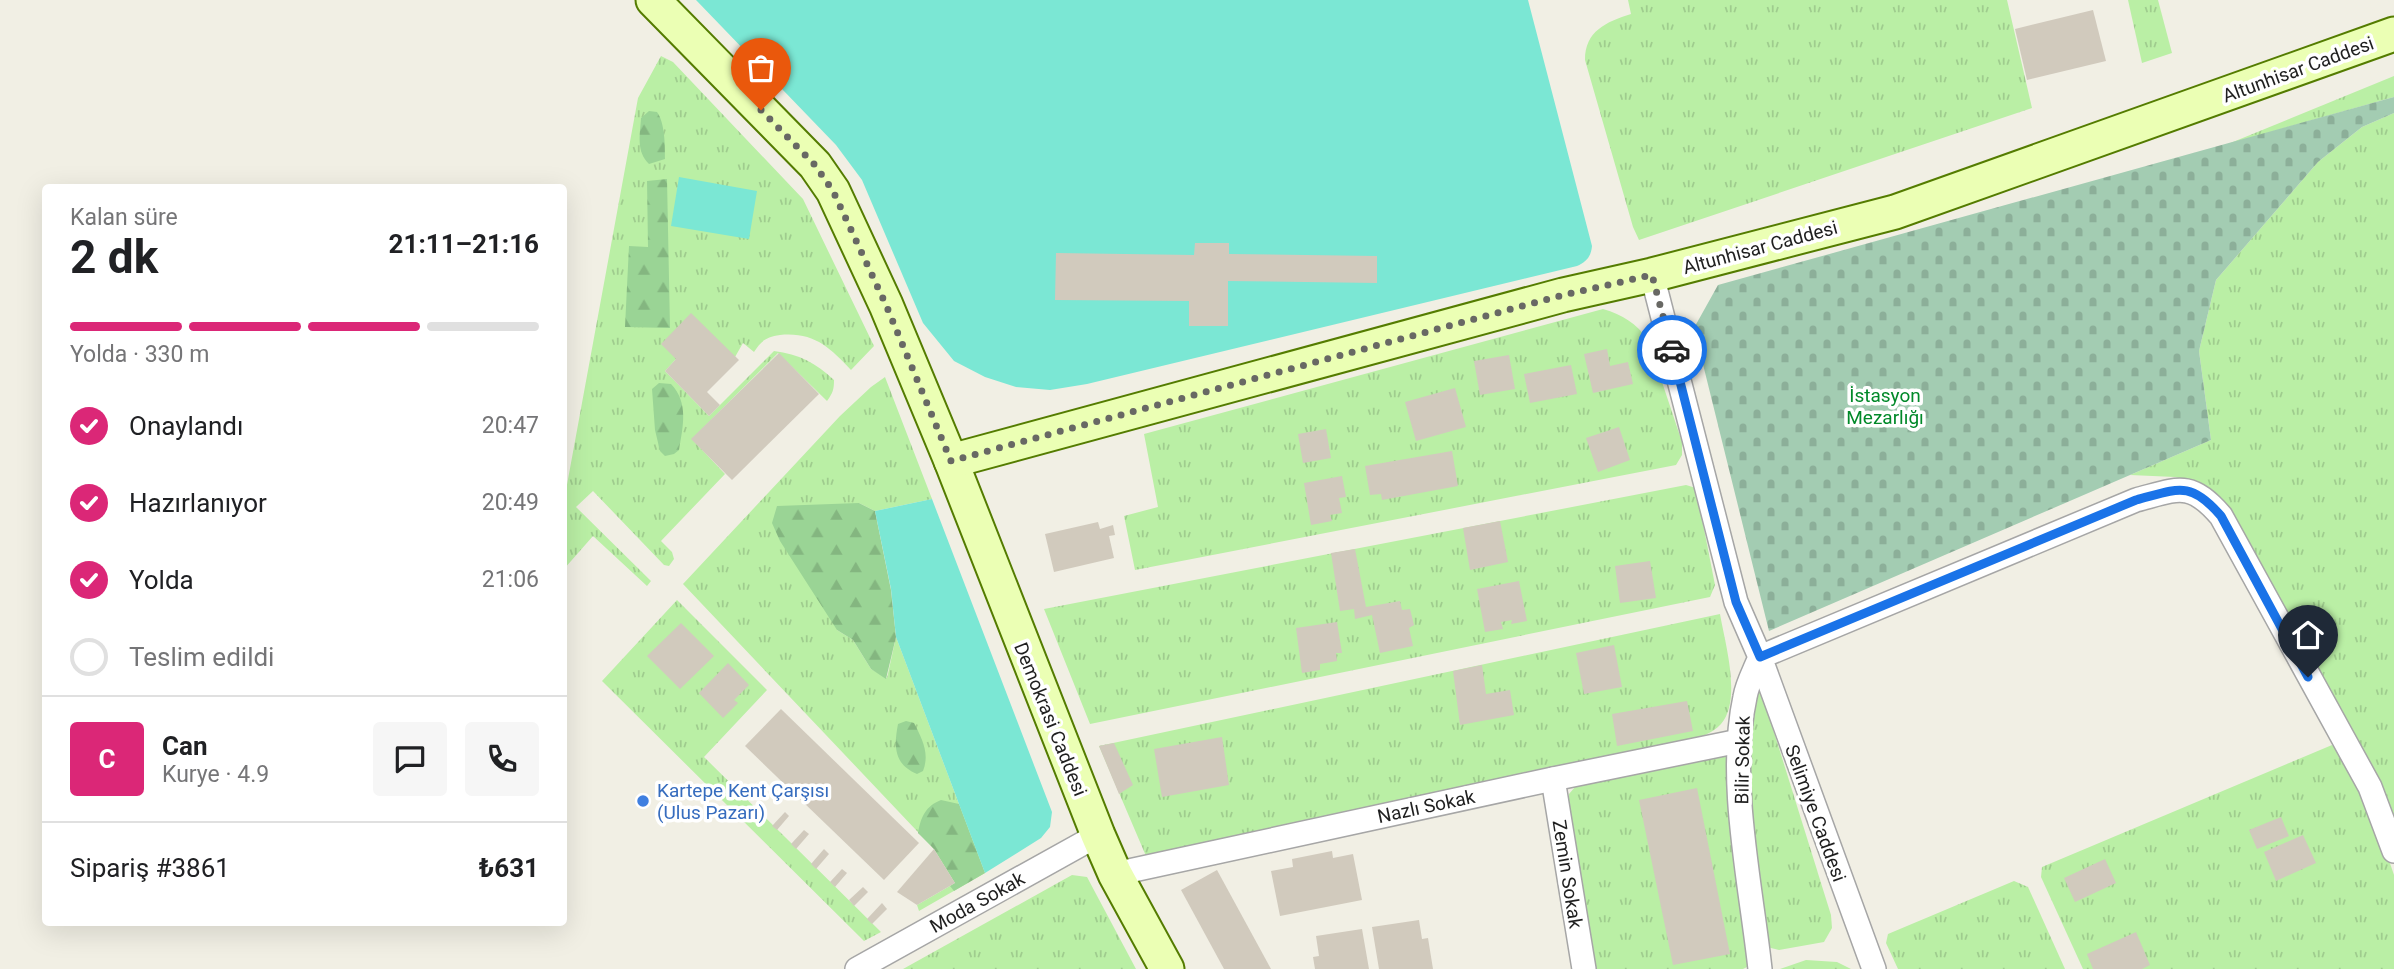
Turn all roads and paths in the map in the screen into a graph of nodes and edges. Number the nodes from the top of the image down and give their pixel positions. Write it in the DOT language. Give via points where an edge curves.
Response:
graph roads {
  1 [pos="653,0"];
  2 [pos="2394,34"];
  3 [pos="1652,275"];
  4 [pos="951,461"];
  5 [pos="1760,657"];
  6 [pos="1739,741"];
  7 [pos="1553,779"];
  8 [pos="1098,835"];
  9 [pos="2394,851"];
  10 [pos="1115,874"];
  11 [pos="857,969"];
  12 [pos="1167,969"];
  13 [pos="1584,969"];
  14 [pos="1760,969"];
  15 [pos="1874,969"];
  1 -- 4 [label="street, Demokrasi Caddesi" via="815,165 833,191"];
  2 -- 3 [label="street, Altunhisar Caddesi" via="1895,212"];
  3 -- 4 [label="street, Altunhisar Caddesi"];
  3 -- 5 [label="street" via="1736,602"];
  4 -- 8 [label="street, Demokrasi Caddesi"];
  5 -- 6 [label="street, Bilir Sokak" via="1745,695"];
  5 -- 9 [label="street" via="2136,500 2189,489 2221,516 2370,787"];
  5 -- 15 [label="street, Selimiye Caddesi"];
  6 -- 7 [label="street, Nazlı Sokak"];
  6 -- 14 [label="street, Bilir Sokak" via="1741,807"];
  7 -- 10 [label="street, Nazlı Sokak"];
  7 -- 13 [label="street, Zemin Sokak"];
  8 -- 10 [label="street, Demokrasi Caddesi"];
  8 -- 11 [label="street, Moda Sokak"];
  10 -- 12 [label="street, Demokrasi Caddesi"];
}
